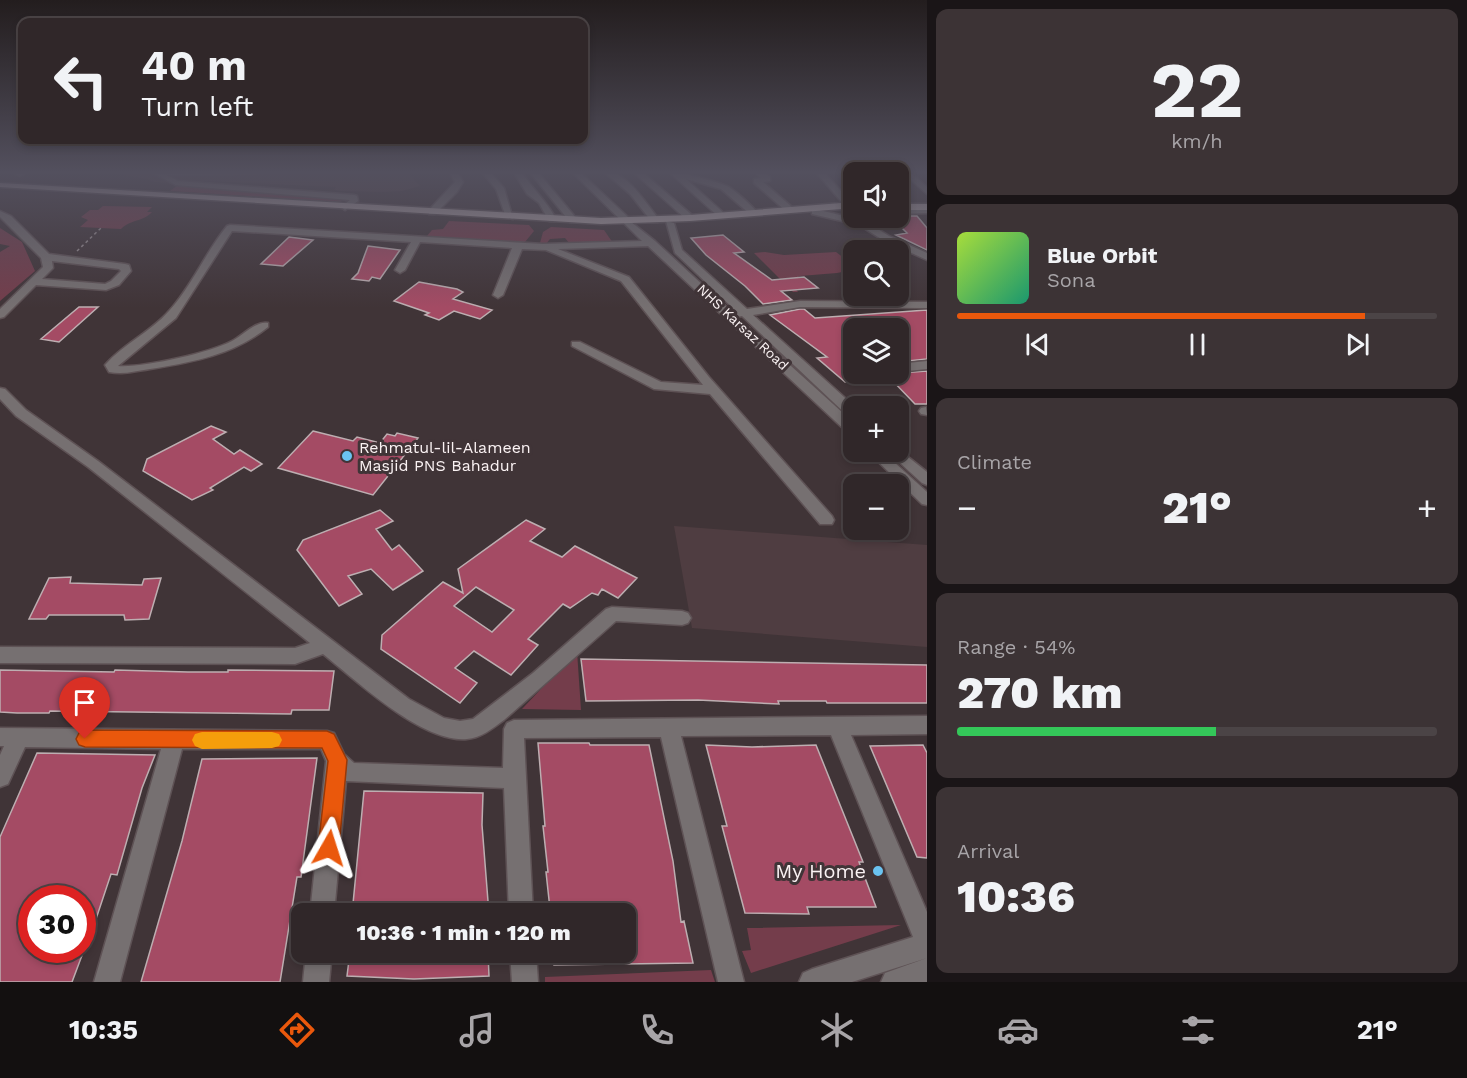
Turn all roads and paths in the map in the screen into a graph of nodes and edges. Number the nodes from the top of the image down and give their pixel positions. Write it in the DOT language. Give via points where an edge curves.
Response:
graph roads {
  1 [pos="6,217"];
  2 [pos="458,217"];
  3 [pos="510,217"];
  4 [pos="570,217"];
  5 [pos="623,217"];
  6 [pos="653,217"];
  7 [pos="709,217"];
  8 [pos="751,217"];
  9 [pos="690,218"];
  10 [pos="552,219"];
  11 [pos="573,220"];
  12 [pos="656,220"];
  13 [pos="629,223"];
  14 [pos="669,223"];
  15 [pos="101,228"];
  16 [pos="874,228"];
  17 [pos="417,240"];
  18 [pos="652,243"];
  19 [pos="518,246"];
  20 [pos="543,247"];
  21 [pos="678,251"];
  22 [pos="664,253"];
  23 [pos="46,257"];
  24 [pos="927,257"];
  25 [pos="68,260"];
  26 [pos="400,270"];
  27 [pos="35,282"];
  28 [pos="498,295"];
  29 [pos="927,305"];
  30 [pos="742,313"];
  31 [pos="729,314"];
  32 [pos="0,315"];
  33 [pos="264,325"];
  34 [pos="576,345"];
  35 [pos="927,365"];
  36 [pos="909,367"];
  37 [pos="714,390"];
  38 [pos="0,392"];
  39 [pos="843,404"];
  40 [pos="843,421"];
  41 [pos="886,462"];
  42 [pos="906,462"];
  43 [pos="927,480"];
  44 [pos="927,500"];
  45 [pos="825,520"];
  46 [pos="682,618"];
  47 [pos="327,645"];
  48 [pos="0,655"];
  49 [pos="927,725"];
  50 [pos="837,726"];
  51 [pos="669,728"];
  52 [pos="9,737"];
  53 [pos="174,740"];
  54 [pos="337,760"];
  55 [pos="0,777"];
  56 [pos="514,778"];
  57 [pos="323,903"];
  58 [pos="520,903"];
  59 [pos="927,943"];
  60 [pos="318,963"];
  61 [pos="524,963"];
  62 [pos="923,976"];
  63 [pos="107,982"];
  64 [pos="316,982"];
  65 [pos="525,982"];
  66 [pos="731,982"];
  67 [pos="812,982"];
  68 [pos="894,982"];
  1 -- 23 [label="street"];
  2 -- 13 [label="main road"];
  3 -- 10 [label="main road"];
  4 -- 11 [label="street"];
  5 -- 13 [label="street, NHS Karsaz Road"];
  6 -- 12 [label="street"];
  7 -- 9 [label="main road"];
  8 -- 14 [label="main road"];
  9 -- 12 [label="main road"];
  10 -- 11 [label="main road"];
  11 -- 13 [label="main road"];
  12 -- 13 [label="main road"];
  13 -- 14 [label="main road"];
  13 -- 18 [label="street, NHS Karsaz Road"];
  14 -- 21 [label="street"];
  15 -- 25 [label="path"];
  16 -- 24 [label="street" via="886,238"];
  17 -- 19 [label="street"];
  17 -- 26 [label="street"];
  17 -- 33 [label="street" via="230,228 168,320 111,365 113,369 124,370 221,351 245,341"];
  18 -- 20 [label="street"];
  18 -- 22 [label="street, NHS Karsaz Road"];
  19 -- 20 [label="street"];
  19 -- 28 [label="street"];
  20 -- 37 [label="street" via="625,279"];
  21 -- 22 [label="street"];
  21 -- 30 [label="street"];
  22 -- 31 [label="street, NHS Karsaz Road"];
  23 -- 25 [label="street"];
  23 -- 27 [label="street" via="48,268"];
  25 -- 27 [label="street" via="125,267 126,271 106,287"];
  27 -- 32 [label="street"];
  29 -- 30 [label="street" via="800,304"];
  30 -- 31 [label="street"];
  30 -- 39 [label="street"];
  31 -- 40 [label="street, NHS Karsaz Road"];
  34 -- 37 [label="street" via="658,386"];
  35 -- 36 [label="street"];
  37 -- 45 [label="street"];
  38 -- 47 [label="street" via="21,413"];
  41 -- 44 [label="street"];
  42 -- 43 [label="street"];
  46 -- 47 [label="street" via="612,614 502,711 472,730 445,729 402,705"];
  47 -- 48 [label="street" via="296,656"];
  49 -- 50 [label="street"];
  50 -- 51 [label="street"];
  50 -- 59 [label="street"];
  51 -- 56 [label="street" via="514,729"];
  51 -- 66 [label="street"];
  52 -- 53 [label="street"];
  52 -- 55 [label="street"];
  53 -- 54 [label="street" via="327,740"];
  53 -- 63 [label="street"];
  54 -- 56 [label="street" via="350,773"];
  54 -- 57 [label="street"];
  56 -- 58 [label="street"];
  59 -- 67 [label="street"];
  60 -- 64 [label="street"];
  61 -- 65 [label="street"];
  62 -- 68 [label="street"];
}
